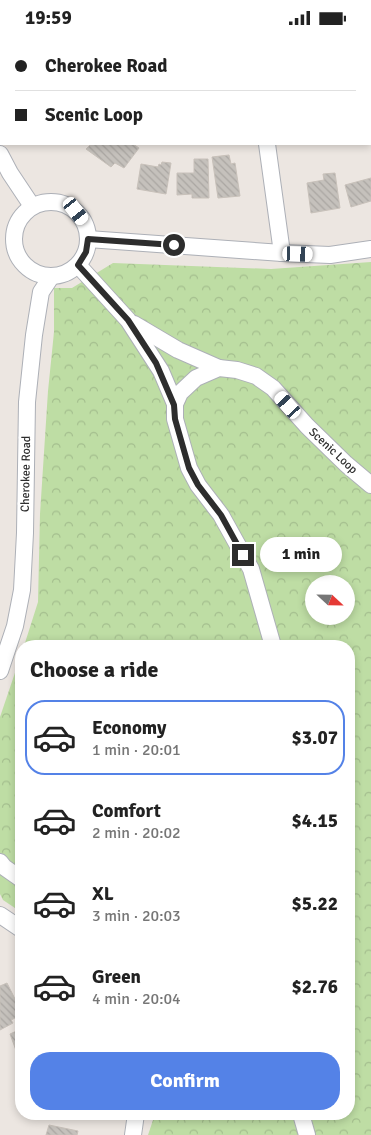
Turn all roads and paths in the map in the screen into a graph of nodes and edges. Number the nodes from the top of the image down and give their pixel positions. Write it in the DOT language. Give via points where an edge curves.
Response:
graph roads {
  1 [pos="267,145"];
  2 [pos="0,154"];
  3 [pos="32,207"];
  4 [pos="88,239"];
  5 [pos="371,249"];
  6 [pos="282,253"];
  7 [pos="78,265"];
  8 [pos="51,277"];
  9 [pos="128,320"];
  10 [pos="219,368"];
  11 [pos="174,405"];
  12 [pos="371,485"];
  13 [pos="271,640"];
  14 [pos="0,671"];
  15 [pos="0,862"];
  16 [pos="15,875"];
  17 [pos="0,915"];
  18 [pos="15,925"];
  19 [pos="135,1120"];
  20 [pos="304,1120"];
  21 [pos="133,1135"];
  22 [pos="308,1135"];
  1 -- 6 [label="street"];
  2 -- 3 [label="street"];
  3 -- 4 [label="street" via="59,202 76,211 85,223"];
  3 -- 8 [label="street" via="22,215 14,231 14,247 21,263 36,274"];
  4 -- 6 [label="street"];
  4 -- 7 [label="street" via="86,252"];
  5 -- 6 [label="street" via="330,255"];
  7 -- 8 [label="street" via="68,273"];
  7 -- 9 [label="street"];
  8 -- 14 [label="street, Cherokee Road" via="40,292 27,402 22,590 15,627"];
  9 -- 10 [label="street, Scenic Loop" via="165,343"];
  9 -- 11 [label="street" via="156,363"];
  10 -- 11 [label="street" via="196,378 180,393"];
  10 -- 12 [label="street, Scenic Loop" via="244,372 266,383"];
  11 -- 13 [label="street" via="189,468 221,515 250,569"];
  15 -- 16 [label="street"];
  17 -- 18 [label="street"];
  19 -- 21 [label="street"];
  20 -- 22 [label="street"];
}
